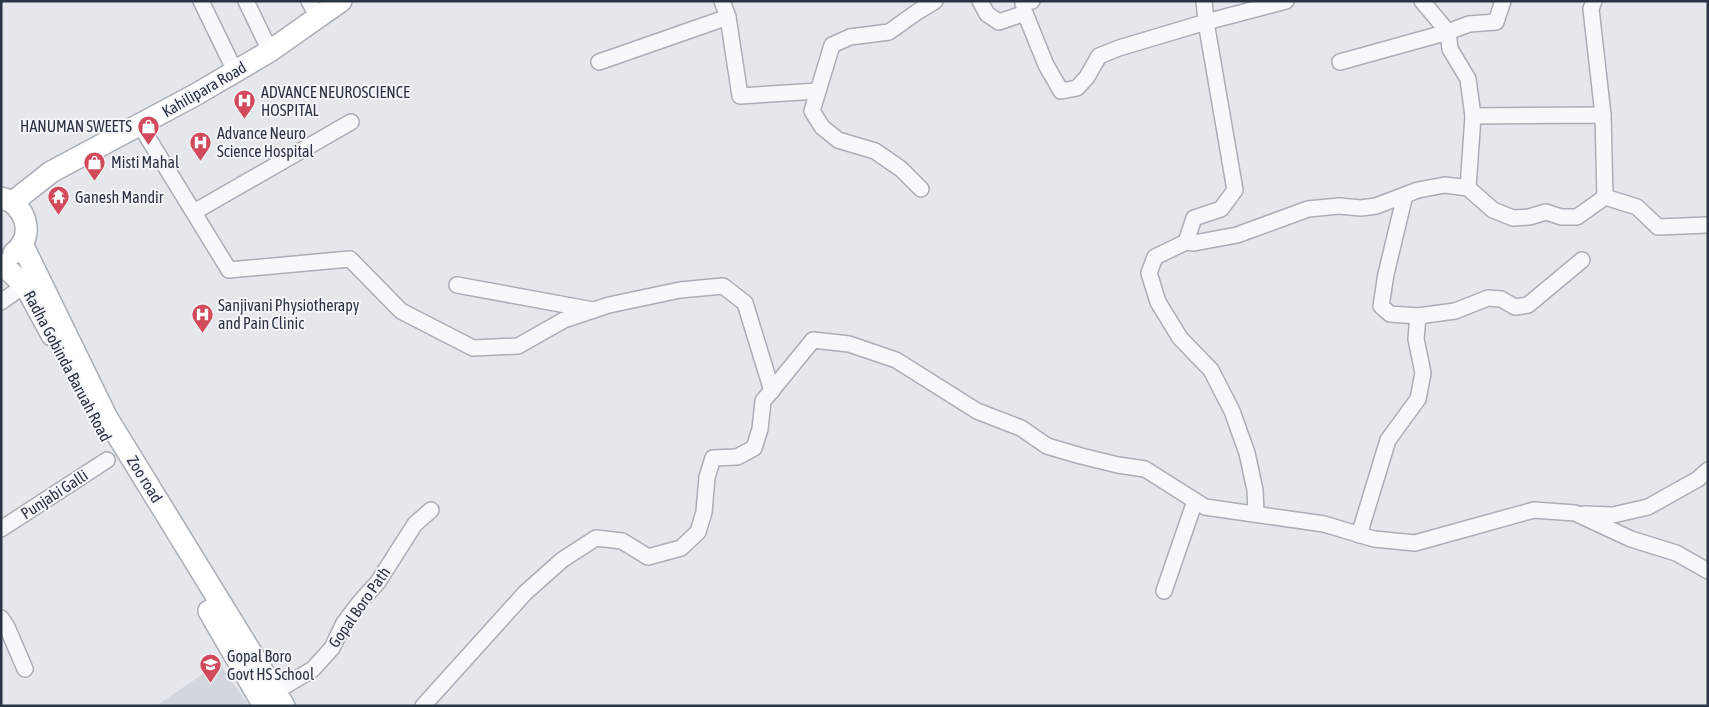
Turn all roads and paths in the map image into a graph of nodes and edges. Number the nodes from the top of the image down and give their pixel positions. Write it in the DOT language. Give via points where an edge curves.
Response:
graph roads {
  1 [pos="200,1"];
  2 [pos="246,1"];
  3 [pos="341,1"];
  4 [pos="722,1"];
  5 [pos="935,1"];
  6 [pos="980,1"];
  7 [pos="1204,1"];
  8 [pos="1286,1"];
  9 [pos="1422,1"];
  10 [pos="1504,1"];
  11 [pos="1594,1"];
  12 [pos="1026,5"];
  13 [pos="314,9"];
  14 [pos="728,17"];
  15 [pos="1206,22"];
  16 [pos="1448,32"];
  17 [pos="270,51"];
  18 [pos="599,62"];
  19 [pos="1340,62"];
  20 [pos="235,71"];
  21 [pos="818,91"];
  22 [pos="1603,115"];
  23 [pos="1474,116"];
  24 [pos="352,122"];
  25 [pos="140,125"];
  26 [pos="1468,188"];
  27 [pos="921,189"];
  28 [pos="5,195"];
  29 [pos="1405,195"];
  30 [pos="1605,197"];
  31 [pos="194,212"];
  32 [pos="1708,225"];
  33 [pos="1186,242"];
  34 [pos="22,244"];
  35 [pos="1,259"];
  36 [pos="1582,260"];
  37 [pos="1,264"];
  38 [pos="25,285"];
  39 [pos="457,285"];
  40 [pos="1,302"];
  41 [pos="594,310"];
  42 [pos="1418,316"];
  43 [pos="772,391"];
  44 [pos="107,460"];
  45 [pos="1708,470"];
  46 [pos="1195,501"];
  47 [pos="431,510"];
  48 [pos="1575,513"];
  49 [pos="1256,514"];
  50 [pos="1,529"];
  51 [pos="1359,535"];
  52 [pos="1708,571"];
  53 [pos="1164,591"];
  54 [pos="4,622"];
  55 [pos="1,643"];
  56 [pos="24,669"];
  57 [pos="275,701"];
  58 [pos="423,706"];
  1 -- 20 [label="street"];
  2 -- 17 [label="street"];
  3 -- 13 [label="main road, Kahilipara Road"];
  4 -- 14 [label="street"];
  5 -- 21 [label="street" via="888,32 850,37 832,45"];
  6 -- 12 [label="street" via="987,14 999,22"];
  7 -- 15 [label="street"];
  8 -- 15 [label="street"];
  9 -- 16 [label="street"];
  10 -- 16 [label="street" via="1496,22 1469,24"];
  11 -- 22 [label="street" via="1591,9"];
  12 -- 15 [label="street" via="1046,65 1061,91 1078,88 1099,56"];
  13 -- 17 [label="main road, Kahilipara Road"];
  14 -- 18 [label="street"];
  14 -- 21 [label="street" via="740,96"];
  15 -- 33 [label="street" via="1235,190 1221,209 1194,218"];
  16 -- 19 [label="street"];
  16 -- 23 [label="street" via="1450,49 1468,79"];
  17 -- 20 [label="main road, Kahilipara Road"];
  20 -- 25 [label="main road, Kahilipara Road"];
  21 -- 27 [label="street" via="812,111 822,127 838,140 875,152 901,169"];
  22 -- 23 [label="street"];
  22 -- 30 [label="street"];
  23 -- 26 [label="street"];
  24 -- 31 [label="street"];
  25 -- 28 [label="main road, Kahilipara Road"];
  25 -- 31 [label="street"];
  26 -- 29 [label="street" via="1445,185"];
  26 -- 30 [label="street" via="1493,210 1513,218 1546,212 1561,217 1577,217"];
  28 -- 34 [label="main road" via="26,219 27,230"];
  29 -- 33 [label="street" via="1376,206 1308,209 1238,235"];
  29 -- 42 [label="street" via="1381,306 1390,314"];
  30 -- 32 [label="street" via="1637,207 1658,227"];
  31 -- 41 [label="street" via="229,270 350,259 401,311 473,348 518,346 564,320"];
  33 -- 49 [label="street" via="1155,257 1149,273 1158,302 1180,338 1211,370 1232,410 1249,462"];
  34 -- 35 [label="main road" via="9,257"];
  34 -- 57 [label="main road, Zoo road" via="107,418"];
  36 -- 42 [label="street" via="1528,305 1514,307 1501,299 1488,298 1455,311"];
  37 -- 38 [label="main road, Radha Gobinda Baruah Road"];
  38 -- 40 [label="street"];
  38 -- 57 [label="main road, Radha Gobinda Baruah Road" via="108,441"];
  39 -- 41 [label="street"];
  41 -- 43 [label="street" via="680,290 723,286 745,303"];
  42 -- 51 [label="street" via="1416,339 1423,373 1418,399 1388,440"];
  43 -- 46 [label="street" via="813,340 849,344 896,360 977,411 1021,428 1048,446 1145,469"];
  43 -- 58 [label="street" via="763,401 754,448 737,457 714,458 707,477 704,512 698,532 687,543 681,548 648,557 622,541 596,538 562,560 525,593"];
  44 -- 50 [label="street, Punjabi Galli"];
  45 -- 48 [label="street" via="1648,507 1613,515"];
  46 -- 49 [label="street" via="1205,507"];
  46 -- 53 [label="street"];
  47 -- 57 [label="street, Gopal Boro Path" via="415,524 378,582 344,623 332,648"];
  48 -- 51 [label="street" via="1534,510 1415,543"];
  48 -- 52 [label="street" via="1631,539 1676,553"];
  49 -- 51 [label="street" via="1324,524"];
  54 -- 55 [label="street"];
  54 -- 56 [label="street"];
}
